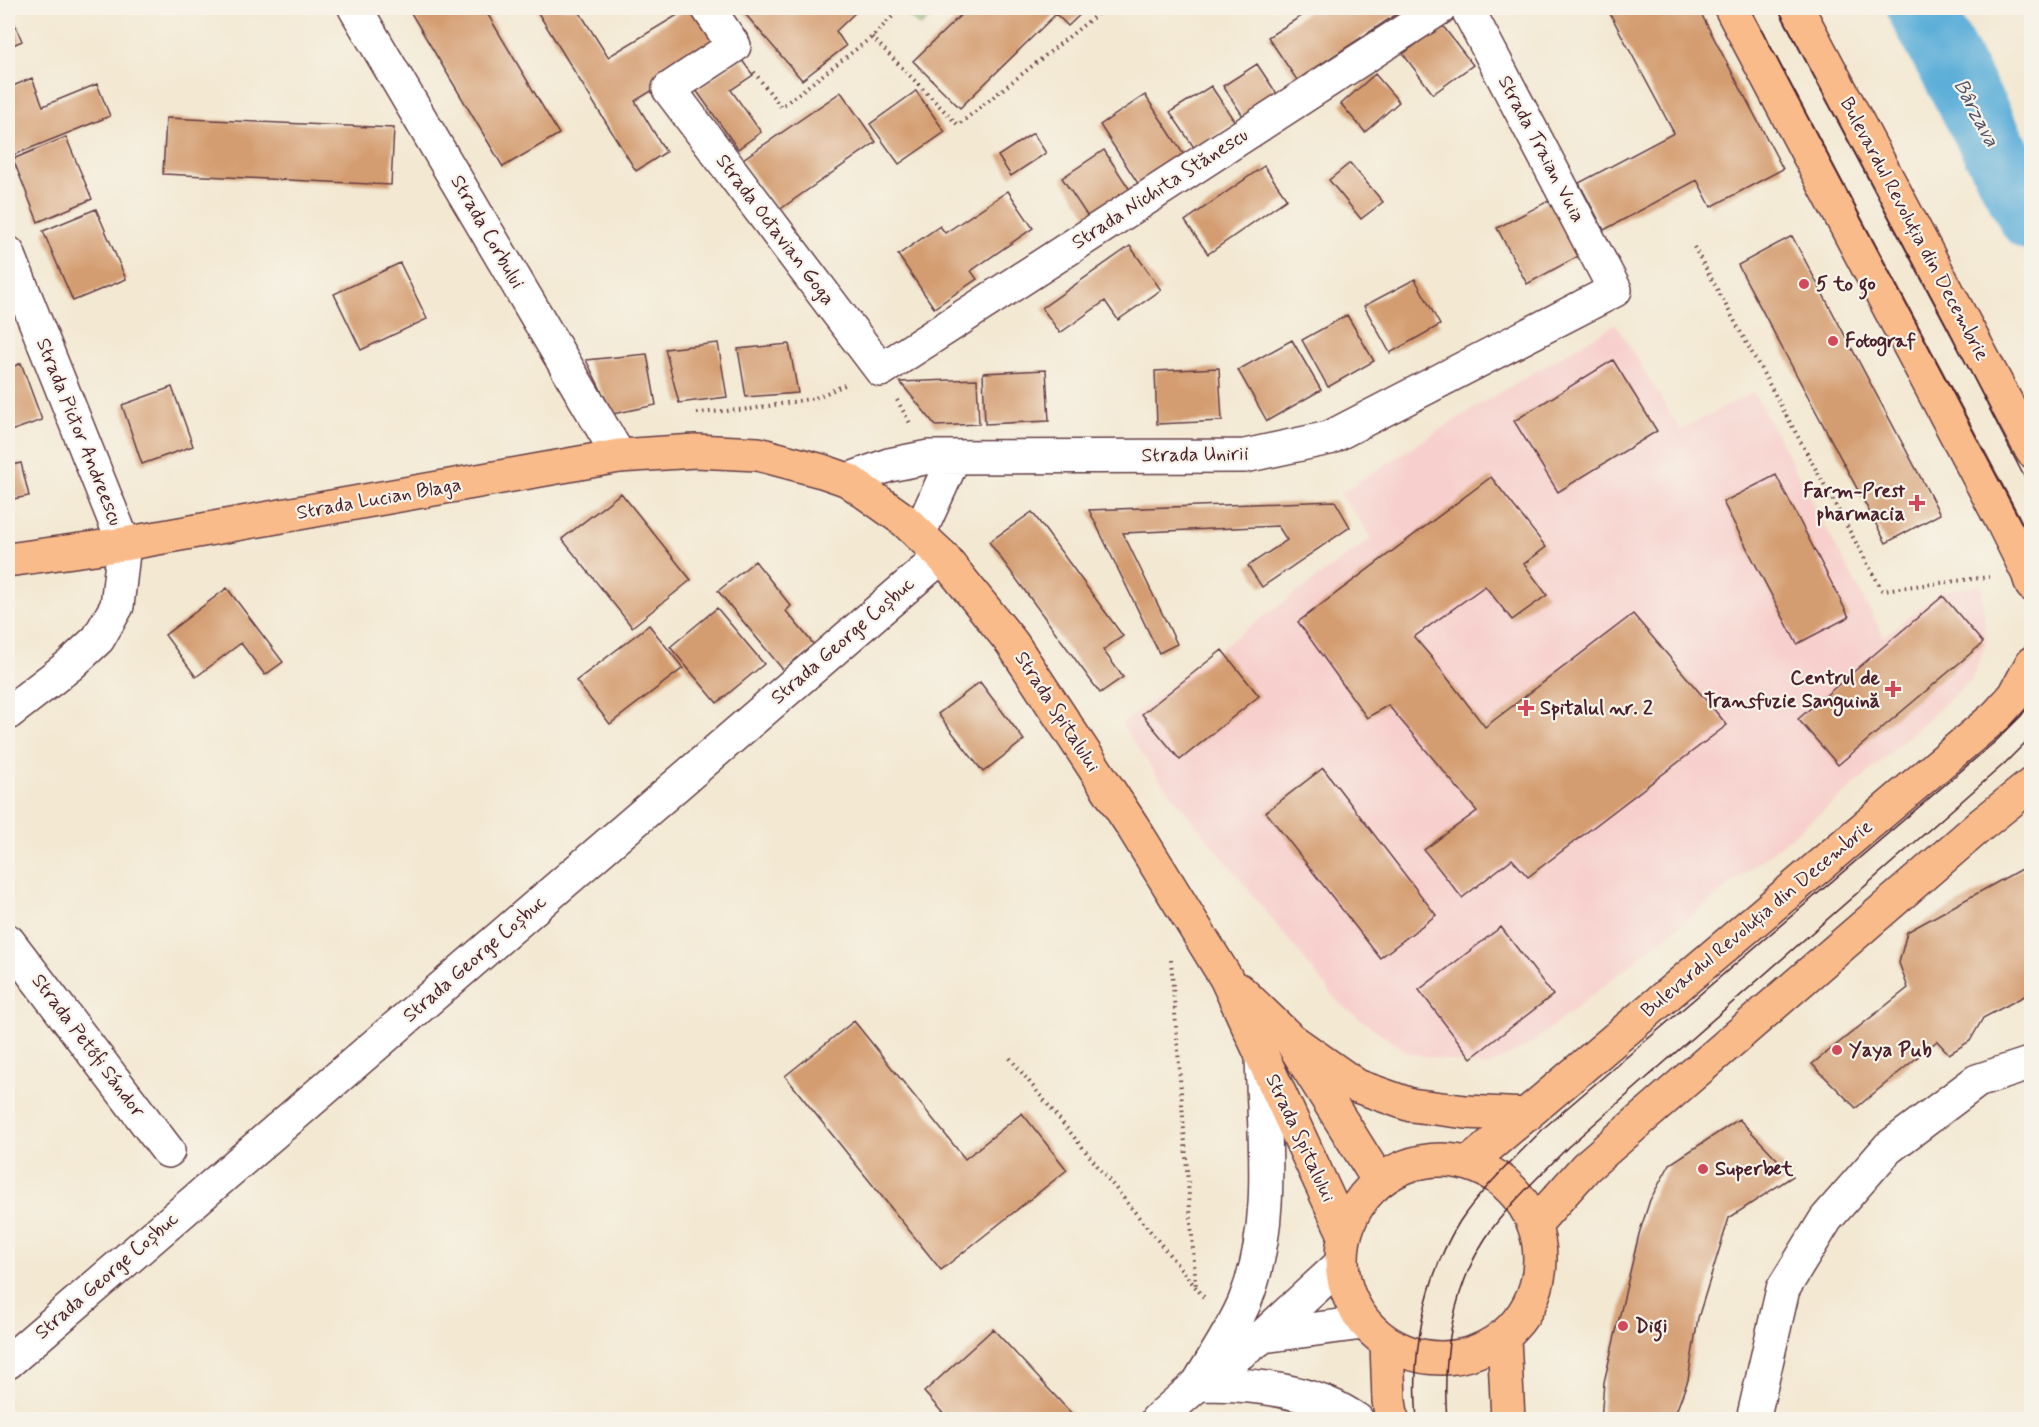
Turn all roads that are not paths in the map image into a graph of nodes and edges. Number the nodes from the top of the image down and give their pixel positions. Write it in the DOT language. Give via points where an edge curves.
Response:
graph roads {
  1 [pos="355,8"];
  2 [pos="708,8"];
  3 [pos="1440,8"];
  4 [pos="1467,8"];
  5 [pos="1731,8"];
  6 [pos="1797,8"];
  7 [pos="8,253"];
  8 [pos="1615,290"];
  9 [pos="881,370"];
  10 [pos="2031,451"];
  11 [pos="619,456"];
  12 [pos="941,457"];
  13 [pos="848,480"];
  14 [pos="124,544"];
  15 [pos="930,545"];
  16 [pos="8,560"];
  17 [pos="2031,585"];
  18 [pos="2031,663"];
  19 [pos="8,713"];
  20 [pos="2031,784"];
  21 [pos="2031,804"];
  22 [pos="1982,824"];
  23 [pos="8,941"];
  24 [pos="1226,978"];
  25 [pos="1290,1039"];
  26 [pos="1262,1057"];
  27 [pos="2031,1063"];
  28 [pos="1527,1115"];
  29 [pos="168,1151"];
  30 [pos="1469,1163"];
  31 [pos="1379,1181"];
  32 [pos="1535,1224"];
  33 [pos="1343,1249"];
  34 [pos="1375,1333"];
  35 [pos="1263,1336"];
  36 [pos="1504,1337"];
  37 [pos="8,1362"];
  38 [pos="1198,1384"];
  39 [pos="1157,1419"];
  40 [pos="1357,1419"];
  41 [pos="1392,1419"];
  42 [pos="1508,1419"];
  43 [pos="1753,1419"];
  1 -- 11 [label="street, Strada Corbului"];
  2 -- 9 [label="street, Strada Octavian Goga" via="734,46 669,89"];
  3 -- 9 [label="street, Strada Nichita Stănescu"];
  4 -- 8 [label="street, Strada Traian Vuia"];
  5 -- 17 [label="main road" via="2003,523"];
  6 -- 10 [label="main road, Bulevardul Revoluția din Decembrie"];
  7 -- 14 [label="street, Strada Pictor Andreescu"];
  8 -- 12 [label="street, Strada Unirii" via="1329,438 1245,456"];
  11 -- 13 [label="main road, Strada Lucian Blaga" via="695,451 758,454"];
  11 -- 14 [label="main road, Strada Lucian Blaga"];
  12 -- 13 [label="street, Strada Unirii" via="888,465"];
  12 -- 15 [label="street"];
  13 -- 15 [label="main road, Strada Spitalului" via="904,520"];
  14 -- 16 [label="main road, Strada Lucian Blaga"];
  14 -- 19 [label="street" via="117,606 98,639"];
  15 -- 24 [label="main road, Strada Spitalului" via="1012,643"];
  15 -- 37 [label="street, Strada George Coșbuc"];
  18 -- 28 [label="main road, Bulevardul Revoluția din Decembrie" via="2014,695 1996,716"];
  20 -- 22 [label="main road"];
  21 -- 22 [label="street"];
  22 -- 32 [label="main road" via="1586,1167"];
  23 -- 29 [label="street, Strada Petőfi Sándor"];
  24 -- 25 [label="main road, Strada Spitalului"];
  24 -- 26 [label="main road, Strada Spitalului"];
  25 -- 28 [label="main road" via="1357,1086 1411,1105"];
  25 -- 31 [label="main road, Strada Spitalului"];
  26 -- 33 [label="main road, Strada Spitalului"];
  26 -- 38 [label="street" via="1265,1212 1258,1261 1245,1301"];
  27 -- 43 [label="street" via="1977,1081 1888,1148 1826,1219 1782,1289"];
  28 -- 30 [label="main road, Bulevardul Revoluția din Decembrie"];
  30 -- 31 [label="main road" via="1427,1161 1406,1166"];
  30 -- 32 [label="main road" via="1509,1186"];
  31 -- 33 [label="main road" via="1357,1204"];
  32 -- 36 [label="main road" via="1541,1255 1538,1285 1525,1314"];
  33 -- 34 [label="main road" via="1348,1295"];
  33 -- 35 [label="street"];
  34 -- 35 [label="street"];
  34 -- 36 [label="main road" via="1416,1356 1431,1359 1478,1353"];
  34 -- 41 [label="main road"];
  35 -- 38 [label="street"];
  36 -- 42 [label="main road"];
  38 -- 39 [label="street"];
  38 -- 40 [label="street" via="1279,1389 1329,1404"];
}
